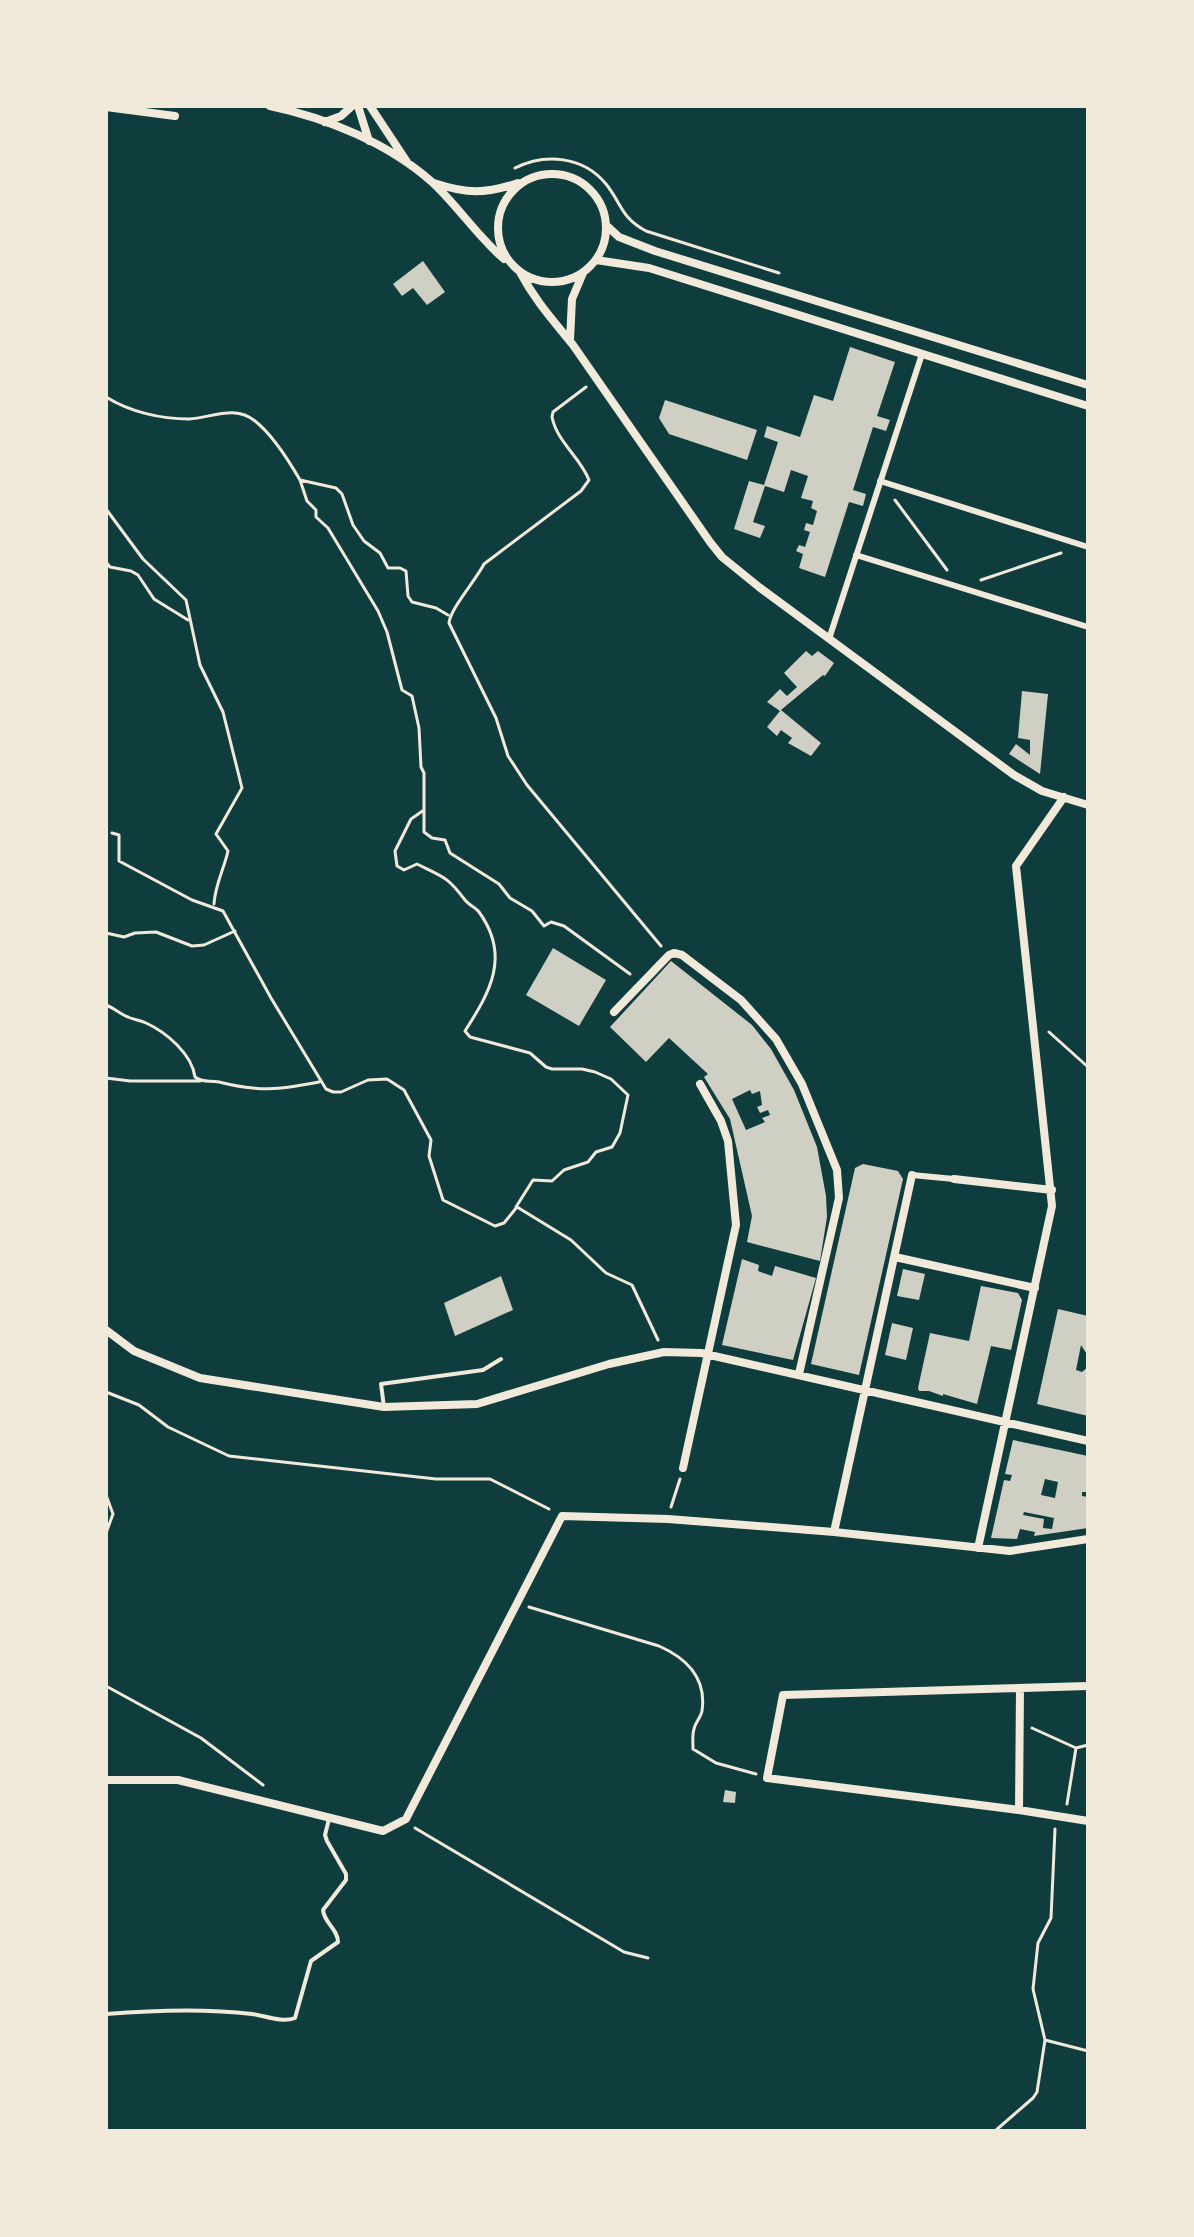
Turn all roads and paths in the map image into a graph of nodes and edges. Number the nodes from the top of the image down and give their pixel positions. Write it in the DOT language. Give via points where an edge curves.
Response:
graph roads {
  1 [pos="270,106"];
  2 [pos="355,106"];
  3 [pos="370,106"];
  4 [pos="106,107"];
  5 [pos="175,116"];
  6 [pos="325,122"];
  7 [pos="369,141"];
  8 [pos="410,166"];
  9 [pos="508,172"];
  10 [pos="522,181"];
  11 [pos="432,183"];
  12 [pos="607,226"];
  13 [pos="596,260"];
  14 [pos="508,262"];
  15 [pos="520,272"];
  16 [pos="583,273"];
  17 [pos="792,277"];
  18 [pos="570,340"];
  19 [pos="922,354"];
  20 [pos="597,379"];
  21 [pos="1088,385"];
  22 [pos="106,397"];
  23 [pos="1088,406"];
  24 [pos="300,480"];
  25 [pos="880,481"];
  26 [pos="106,509"];
  27 [pos="1086,546"];
  28 [pos="856,555"];
  29 [pos="106,562"];
  30 [pos="960,588"];
  31 [pos="449,616"];
  32 [pos="189,622"];
  33 [pos="1088,627"];
  34 [pos="829,639"];
  35 [pos="1064,797"];
  36 [pos="1088,805"];
  37 [pos="424,810"];
  38 [pos="112,833"];
  39 [pos="213,906"];
  40 [pos="235,931"];
  41 [pos="106,933"];
  42 [pos="669,955"];
  43 [pos="642,984"];
  44 [pos="106,1005"];
  45 [pos="614,1012"];
  46 [pos="1033,1019"];
  47 [pos="1088,1067"];
  48 [pos="106,1078"];
  49 [pos="200,1081"];
  50 [pos="320,1081"];
  51 [pos="700,1084"];
  52 [pos="912,1175"];
  53 [pos="954,1179"];
  54 [pos="1052,1190"];
  55 [pos="517,1207"];
  56 [pos="895,1257"];
  57 [pos="1035,1288"];
  58 [pos="106,1330"];
  59 [pos="664,1352"];
  60 [pos="709,1356"];
  61 [pos="501,1359"];
  62 [pos="799,1374"];
  63 [pos="866,1390"];
  64 [pos="106,1392"];
  65 [pos="384,1407"];
  66 [pos="1005,1422"];
  67 [pos="1088,1441"];
  68 [pos="683,1468"];
  69 [pos="106,1495"];
  70 [pos="562,1516"];
  71 [pos="668,1519"];
  72 [pos="834,1532"];
  73 [pos="106,1533"];
  74 [pos="1088,1539"];
  75 [pos="978,1548"];
  76 [pos="516,1604"];
  77 [pos="106,1686"];
  78 [pos="1088,1686"];
  79 [pos="1020,1688"];
  80 [pos="1031,1727"];
  81 [pos="1088,1745"];
  82 [pos="1076,1748"];
  83 [pos="767,1778"];
  84 [pos="106,1780"];
  85 [pos="273,1792"];
  86 [pos="1067,1807"];
  87 [pos="1019,1810"];
  88 [pos="330,1817"];
  89 [pos="1057,1817"];
  90 [pos="406,1819"];
  91 [pos="1088,1821"];
  92 [pos="648,1958"];
  93 [pos="106,2014"];
  94 [pos="1045,2040"];
  95 [pos="1088,2051"];
  96 [pos="995,2131"];
  1 -- 6 [label="street"];
  2 -- 6 [label="street"];
  2 -- 7 [label="street"];
  3 -- 8 [label="street"];
  4 -- 5 [label="street"];
  6 -- 7 [label="street"];
  7 -- 8 [label="street"];
  8 -- 11 [label="street"];
  9 -- 17 [label="path" via="550,158 572,161 597,175 633,224 646,231"];
  10 -- 11 [label="street" via="473,193"];
  10 -- 12 [label="street" via="559,174 577,180 592,191"];
  10 -- 14 [label="street" via="500,210 497,228"];
  11 -- 14 [label="street"];
  12 -- 13 [label="street"];
  12 -- 21 [label="street" via="619,237 655,251"];
  13 -- 16 [label="street"];
  13 -- 19 [label="street" via="649,268"];
  14 -- 15 [label="street"];
  15 -- 16 [label="street" via="549,283"];
  15 -- 18 [label="street"];
  16 -- 18 [label="street" via="572,299"];
  18 -- 20 [label="street"];
  19 -- 23 [label="street"];
  19 -- 25 [label="street"];
  20 -- 31 [label="path" via="552,417 589,480 484,564"];
  20 -- 34 [label="street" via="722,557"];
  22 -- 24 [label="path" via="142,413 189,419 212,413 246,415 269,436"];
  24 -- 31 [label="path" via="336,488 364,541 388,568 406,571 412,602"];
  24 -- 37 [label="path" via="316,517 378,611 402,690 412,696"];
  25 -- 27 [label="street"];
  25 -- 28 [label="street"];
  25 -- 30 [label="path"];
  26 -- 32 [label="path" via="143,559 186,600"];
  27 -- 30 [label="path"];
  28 -- 30 [label="street"];
  28 -- 34 [label="street"];
  29 -- 32 [label="path" via="138,575 154,599"];
  30 -- 33 [label="street"];
  31 -- 42 [label="path" via="515,767"];
  32 -- 39 [label="path" via="200,665 223,712 242,788 216,834 228,851"];
  34 -- 35 [label="street" via="1014,775"];
  35 -- 36 [label="street"];
  35 -- 46 [label="street" via="1016,866"];
  37 -- 43 [label="path" via="428,836 445,840 450,853 499,884 544,926 564,926"];
  37 -- 55 [label="path" via="411,819 400,841 397,866 404,870 417,864 442,874 479,911 495,946 492,985 465,1031 470,1037 530,1053 546,1067 595,1072 628,1095 612,1147 552,1181 533,1180"];
  38 -- 39 [label="path" via="119,835 119,861"];
  39 -- 40 [label="path" via="223,911"];
  40 -- 41 [label="path" via="192,946 156,932 124,937"];
  40 -- 50 [label="path"];
  42 -- 43 [label="street"];
  42 -- 62 [label="street" via="689,959 768,1028 802,1084 837,1170 839,1198"];
  43 -- 45 [label="street"];
  44 -- 49 [label="path" via="156,1028 193,1064"];
  46 -- 47 [label="path"];
  46 -- 54 [label="street"];
  48 -- 49 [label="path"];
  49 -- 50 [label="path" via="262,1091"];
  50 -- 55 [label="path" via="333,1092 378,1079 396,1083 431,1140 429,1156 443,1200 495,1226"];
  51 -- 60 [label="street" via="728,1141 736,1225"];
  52 -- 53 [label="street"];
  52 -- 56 [label="street"];
  53 -- 54 [label="street"];
  54 -- 57 [label="street"];
  55 -- 59 [label="path" via="571,1240 606,1273 632,1285"];
  56 -- 57 [label="street"];
  56 -- 63 [label="street"];
  57 -- 66 [label="street"];
  58 -- 65 [label="street" via="134,1351 200,1378"];
  59 -- 60 [label="street"];
  59 -- 65 [label="street" via="477,1404"];
  60 -- 62 [label="street"];
  60 -- 68 [label="street"];
  61 -- 65 [label="lane" via="483,1370 381,1384"];
  62 -- 63 [label="street"];
  63 -- 66 [label="street"];
  63 -- 72 [label="street"];
  64 -- 70 [label="path" via="229,1456 436,1479 490,1479"];
  66 -- 67 [label="street"];
  66 -- 75 [label="street"];
  68 -- 71 [label="path"];
  69 -- 73 [label="path" via="113,1514"];
  70 -- 71 [label="street"];
  70 -- 76 [label="street"];
  71 -- 72 [label="street"];
  72 -- 75 [label="street"];
  74 -- 75 [label="street" via="1010,1551"];
  76 -- 83 [label="path" via="679,1655 694,1669 700,1689 702,1712 693,1749 716,1763"];
  76 -- 90 [label="street"];
  77 -- 85 [label="path" via="201,1738"];
  78 -- 79 [label="street"];
  79 -- 83 [label="street" via="783,1695"];
  79 -- 87 [label="street"];
  80 -- 82 [label="path"];
  81 -- 82 [label="path"];
  82 -- 86 [label="path"];
  83 -- 87 [label="street"];
  84 -- 88 [label="street" via="178,1780"];
  87 -- 89 [label="street"];
  88 -- 90 [label="street" via="383,1831"];
  88 -- 93 [label="lane" via="325,1835 346,1880 323,1910 338,1942 311,1961 295,2018 176,2009"];
  89 -- 91 [label="street"];
  89 -- 94 [label="path" via="1051,1918 1038,1943 1033,1989"];
  90 -- 92 [label="path" via="421,1834 624,1952"];
  94 -- 95 [label="path"];
  94 -- 96 [label="path" via="1037,2092"];
}
